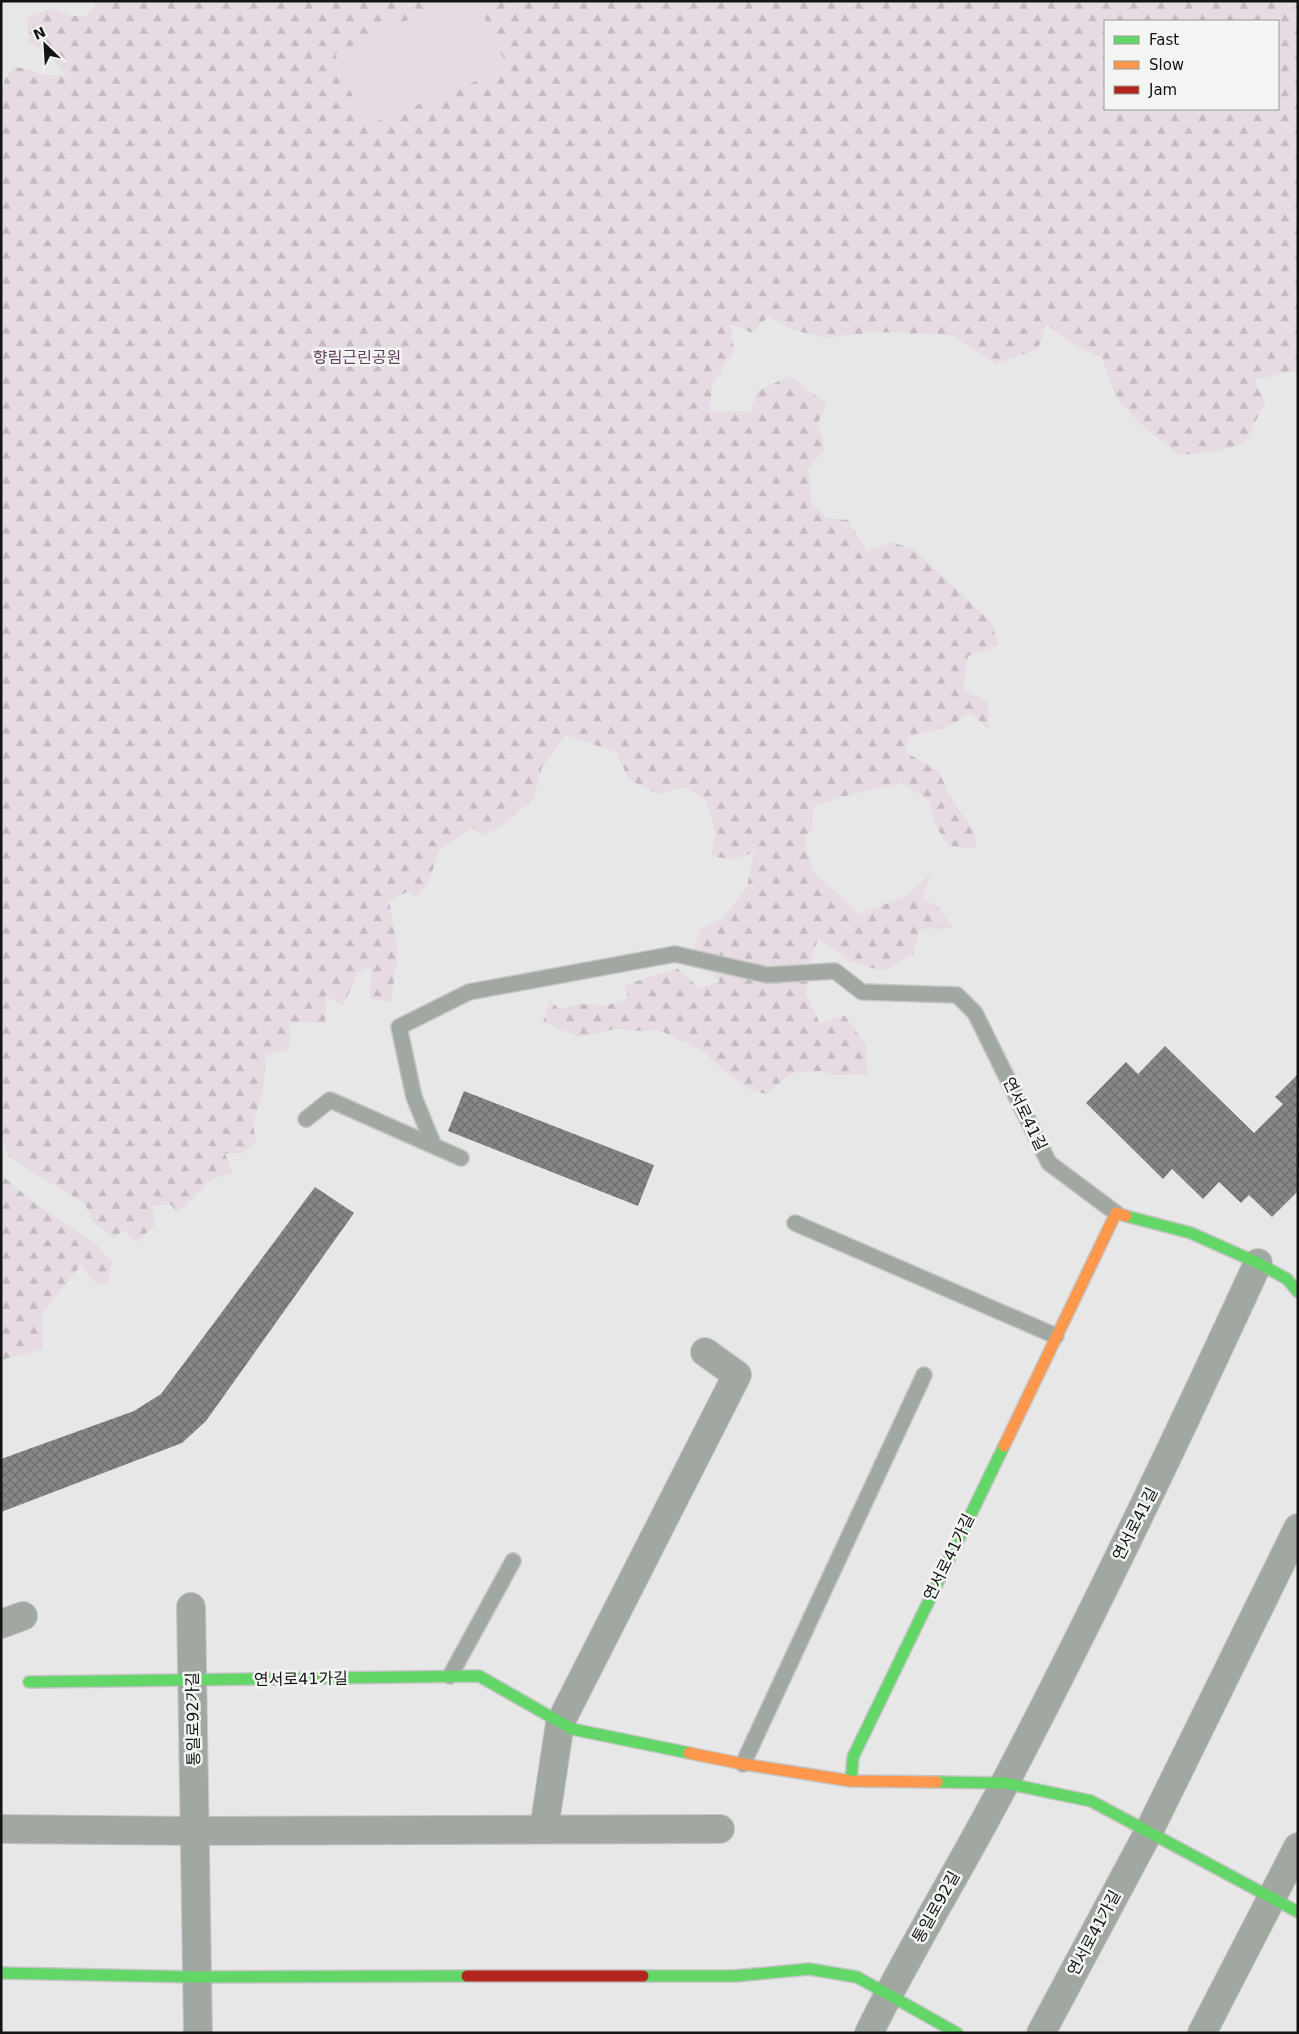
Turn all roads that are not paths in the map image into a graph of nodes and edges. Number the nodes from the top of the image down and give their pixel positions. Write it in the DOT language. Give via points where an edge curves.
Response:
graph roads {
  1 [pos="306,1119"];
  2 [pos="434,1146"];
  3 [pos="462,1158"];
  4 [pos="1116,1213"];
  5 [pos="795,1222"];
  6 [pos="1258,1263"];
  7 [pos="1298,1292"];
  8 [pos="1056,1336"];
  9 [pos="705,1352"];
  10 [pos="924,1375"];
  11 [pos="1298,1528"];
  12 [pos="513,1561"];
  13 [pos="191,1607"];
  14 [pos="450,1676"];
  15 [pos="192,1681"];
  16 [pos="30,1682"];
  17 [pos="560,1723"];
  18 [pos="743,1764"];
  19 [pos="851,1781"];
  20 [pos="1006,1782"];
  21 [pos="1,1829"];
  22 [pos="544,1829"];
  23 [pos="720,1829"];
  24 [pos="195,1831"];
  25 [pos="1148,1832"];
  26 [pos="1298,1847"];
  27 [pos="1272,1898"];
  28 [pos="1298,1912"];
  29 [pos="1,1973"];
  30 [pos="197,1977"];
  31 [pos="888,1995"];
  32 [pos="198,2033"];
  33 [pos="869,2033"];
  34 [pos="957,2033"];
  35 [pos="1041,2033"];
  36 [pos="1202,2033"];
  1 -- 2 [label="lane" via="330,1100"];
  2 -- 3 [label="lane"];
  2 -- 4 [label="lane, 연서로41길" via="414,1098 399,1026 469,992 675,954 767,974 835,971 862,992 957,995 975,1013 1049,1162"];
  4 -- 6 [label="street, 연서로41길" via="1191,1234"];
  4 -- 8 [label="street"];
  5 -- 8 [label="lane"];
  6 -- 7 [label="street, 연서로41길" via="1287,1279"];
  6 -- 20 [label="street, 연서로41길" via="1182,1429"];
  8 -- 19 [label="street, 연서로41가길" via="853,1757"];
  9 -- 17 [label="street" via="738,1376"];
  10 -- 18 [label="lane"];
  11 -- 25 [label="street, 연서로41가길"];
  12 -- 14 [label="lane"];
  13 -- 15 [label="street, 통일로92가길"];
  14 -- 15 [label="street, 연서로41가길"];
  14 -- 17 [label="street, 연서로41가길" via="479,1676"];
  15 -- 16 [label="street, 연서로41가길"];
  15 -- 24 [label="street, 통일로92가길"];
  17 -- 18 [label="street, 연서로41가길" via="572,1730"];
  17 -- 22 [label="street"];
  18 -- 19 [label="street, 연서로41가길"];
  19 -- 20 [label="street, 연서로41가길"];
  20 -- 25 [label="street, 연서로41가길" via="1091,1801"];
  20 -- 31 [label="street, 통일로92길"];
  21 -- 24 [label="street"];
  22 -- 23 [label="street"];
  22 -- 24 [label="street"];
  24 -- 30 [label="street, 통일로92가길"];
  25 -- 27 [label="street, 연서로41가길"];
  25 -- 35 [label="street, 연서로41가길"];
  26 -- 27 [label="street"];
  27 -- 28 [label="street, 연서로41가길"];
  27 -- 36 [label="street"];
  29 -- 30 [label="street"];
  30 -- 31 [label="street" via="735,1976 810,1969 856,1977"];
  30 -- 32 [label="street, 통일로92가길"];
  31 -- 33 [label="street, 통일로92길"];
  31 -- 34 [label="street"];
}
